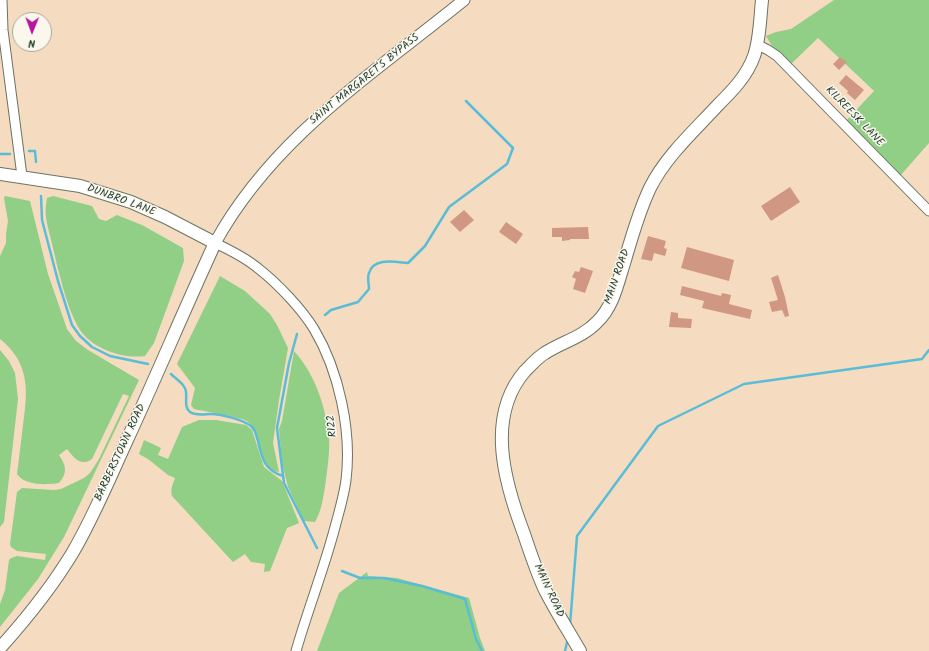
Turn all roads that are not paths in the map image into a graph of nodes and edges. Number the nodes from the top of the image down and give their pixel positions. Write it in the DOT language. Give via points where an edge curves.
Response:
graph roads {
  1 [pos="2,0"];
  2 [pos="464,0"];
  3 [pos="762,0"];
  4 [pos="758,45"];
  5 [pos="0,174"];
  6 [pos="22,176"];
  7 [pos="929,211"];
  8 [pos="215,243"];
  9 [pos="0,648"];
  10 [pos="296,651"];
  11 [pos="580,651"];
  1 -- 6 [label="street" via="3,30"];
  2 -- 8 [label="street, SAINT MARGARET'S BYPASS" via="343,95 314,121 250,189"];
  3 -- 4 [label="main road, MAIN ROAD"];
  4 -- 7 [label="street, KILREESK LANE" via="777,56"];
  4 -- 11 [label="main road, MAIN ROAD" via="744,75 732,91 670,158 651,187 607,310 586,332 544,353 535,361 518,380 506,404 502,454 510,494 544,588"];
  5 -- 6 [label="main road, DUNBRO LANE"];
  6 -- 8 [label="main road, DUNBRO LANE" via="80,186 131,202"];
  8 -- 9 [label="main road, BARBERSTOWN ROAD" via="102,494 74,550 21,625"];
  8 -- 10 [label="street, R122" via="259,268 294,302 313,329 330,362 343,404 347,441 346,480 330,547"];
}
